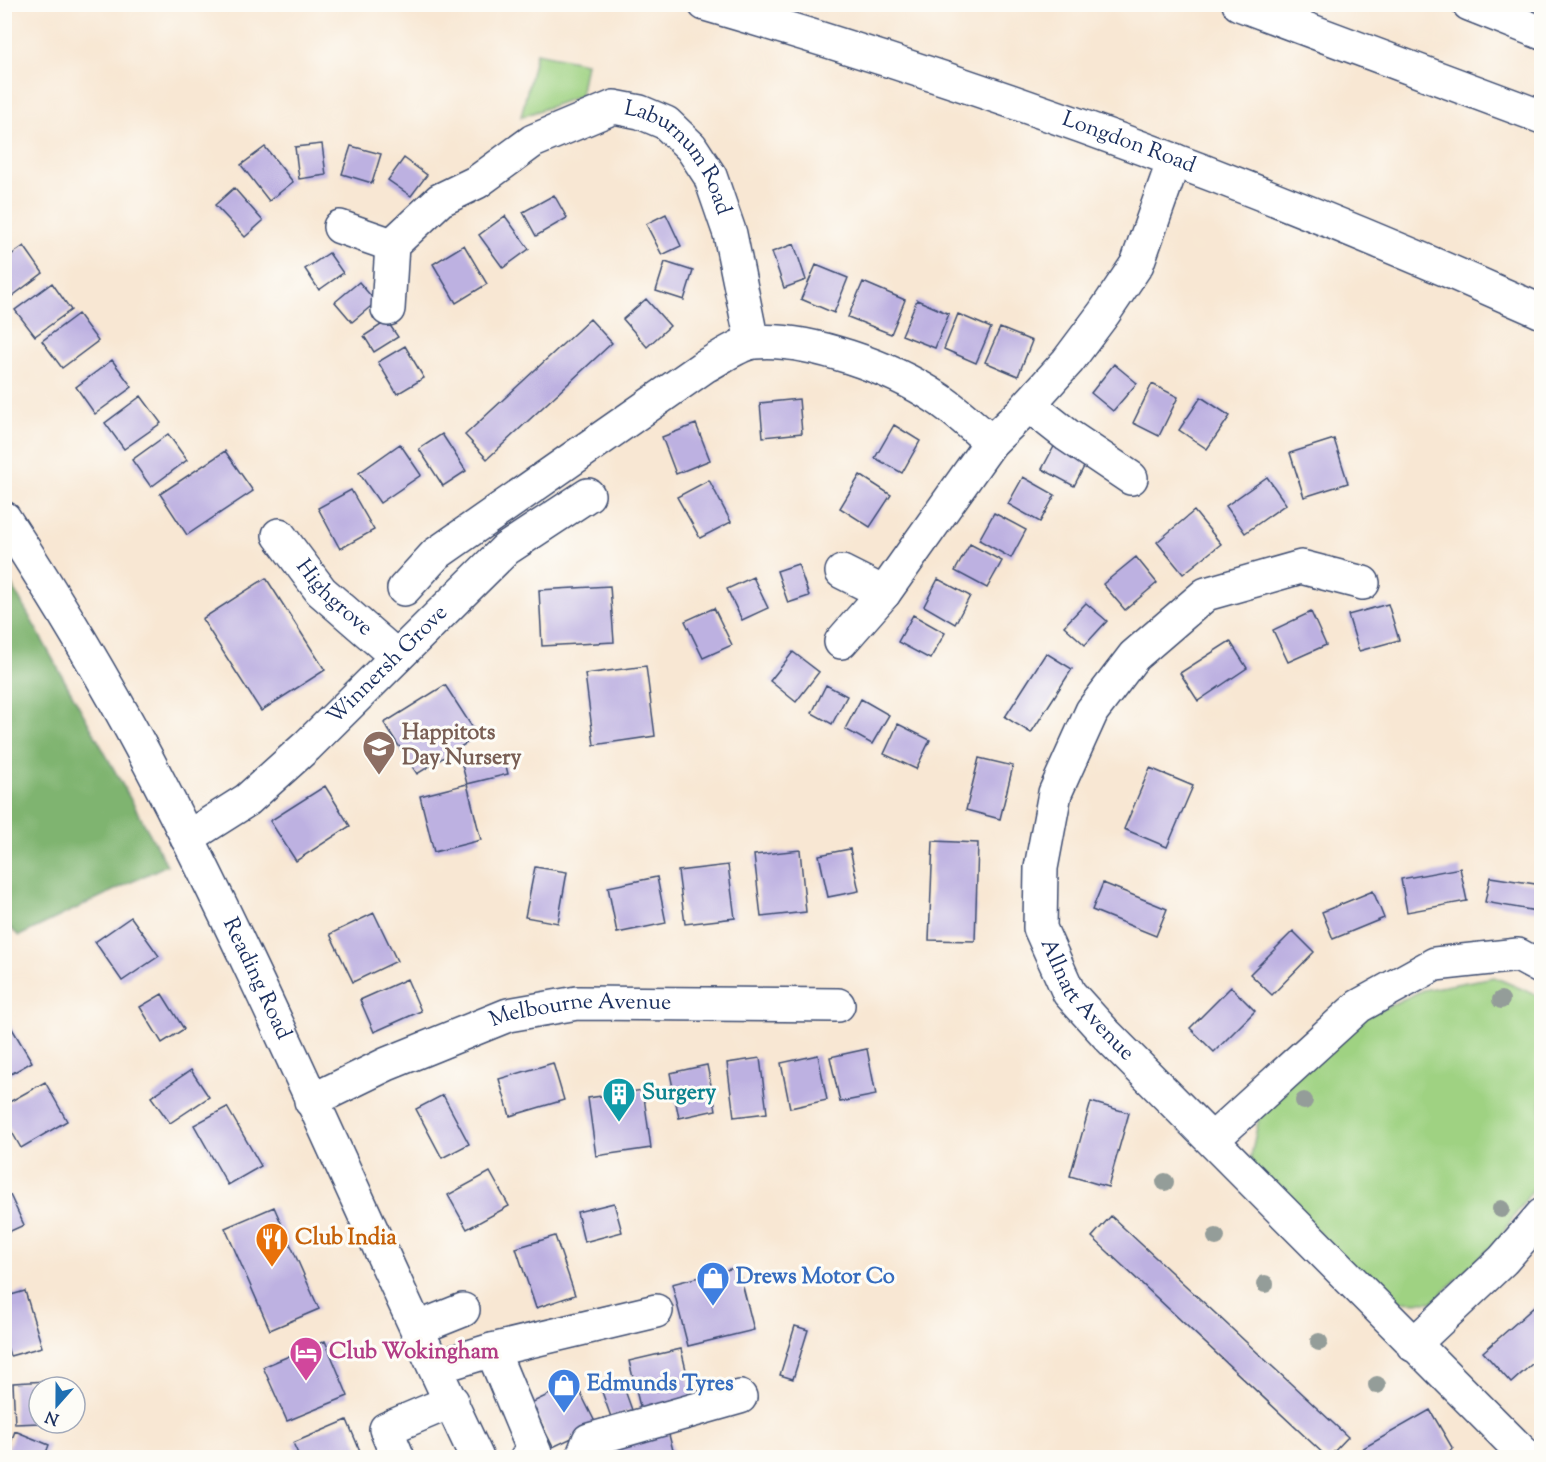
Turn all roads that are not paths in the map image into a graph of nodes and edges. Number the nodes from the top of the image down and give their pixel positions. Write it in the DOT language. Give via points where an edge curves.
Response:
graph roads {
  1 [pos="705,4"];
  2 [pos="1239,4"];
  3 [pos="1469,4"];
  4 [pos="1542,33"];
  5 [pos="1542,117"];
  6 [pos="1174,160"];
  7 [pos="340,227"];
  8 [pos="392,245"];
  9 [pos="388,309"];
  10 [pos="1542,312"];
  11 [pos="752,342"];
  12 [pos="1029,405"];
  13 [pos="991,441"];
  14 [pos="1131,478"];
  15 [pos="588,495"];
  16 [pos="4,518"];
  17 [pos="279,535"];
  18 [pos="843,572"];
  19 [pos="1363,584"];
  20 [pos="404,589"];
  21 [pos="884,593"];
  22 [pos="841,642"];
  23 [pos="396,656"];
  24 [pos="187,838"];
  25 [pos="1542,968"];
  26 [pos="838,1005"];
  27 [pos="324,1094"];
  28 [pos="1213,1139"];
  29 [pos="1542,1215"];
  30 [pos="463,1310"];
  31 [pos="656,1311"];
  32 [pos="418,1328"];
  33 [pos="1413,1345"];
  34 [pos="492,1350"];
  35 [pos="436,1367"];
  36 [pos="740,1397"];
  37 [pos="452,1401"];
  38 [pos="398,1458"];
  39 [pos="477,1458"];
  40 [pos="527,1458"];
  41 [pos="582,1458"];
  42 [pos="1528,1458"];
  1 -- 6 [label="main road, Longdon Road" via="1004,99"];
  2 -- 5 [label="main road"];
  3 -- 4 [label="main road"];
  6 -- 10 [label="main road, Longdon Road" via="1289,203"];
  6 -- 12 [label="main road" via="1137,264 1068,361"];
  7 -- 8 [label="main road"];
  8 -- 9 [label="main road"];
  8 -- 11 [label="main road, Laburnum Road" via="440,200 477,182 533,141 614,107 640,112 666,123 691,147 710,176 730,234"];
  11 -- 13 [label="main road" via="819,348 864,362 937,398"];
  11 -- 20 [label="main road" via="705,366 436,554"];
  12 -- 13 [label="main road"];
  12 -- 14 [label="main road"];
  13 -- 21 [label="main road"];
  15 -- 23 [label="main road, Winnersh Grove" via="506,549"];
  16 -- 24 [label="main road, Reading Road" via="103,680"];
  17 -- 23 [label="main road, Highgrove" via="321,591"];
  18 -- 21 [label="main road"];
  19 -- 28 [label="main road, Allnatt Avenue" via="1301,557 1206,594 1134,656 1092,711 1055,793 1041,868 1040,928 1069,993"];
  21 -- 22 [label="main road"];
  23 -- 24 [label="main road, Winnersh Grove" via="247,800"];
  24 -- 27 [label="main road, Reading Road"];
  25 -- 28 [label="main road" via="1518,955 1435,964 1359,1006"];
  26 -- 27 [label="main road, Melbourne Avenue" via="577,1003 508,1015"];
  27 -- 32 [label="main road, Reading Road"];
  28 -- 33 [label="main road, Allnatt Avenue"];
  29 -- 33 [label="main road" via="1503,1260"];
  30 -- 32 [label="main road"];
  31 -- 34 [label="main road"];
  32 -- 35 [label="main road, Reading Road"];
  33 -- 42 [label="main road, Allnatt Avenue"];
  34 -- 35 [label="main road"];
  34 -- 40 [label="main road" via="535,1454"];
  35 -- 37 [label="main road, Reading Road"];
  36 -- 41 [label="main road" via="589,1440"];
  37 -- 38 [label="main road" via="386,1429"];
  37 -- 39 [label="main road, Reading Road"];
}
